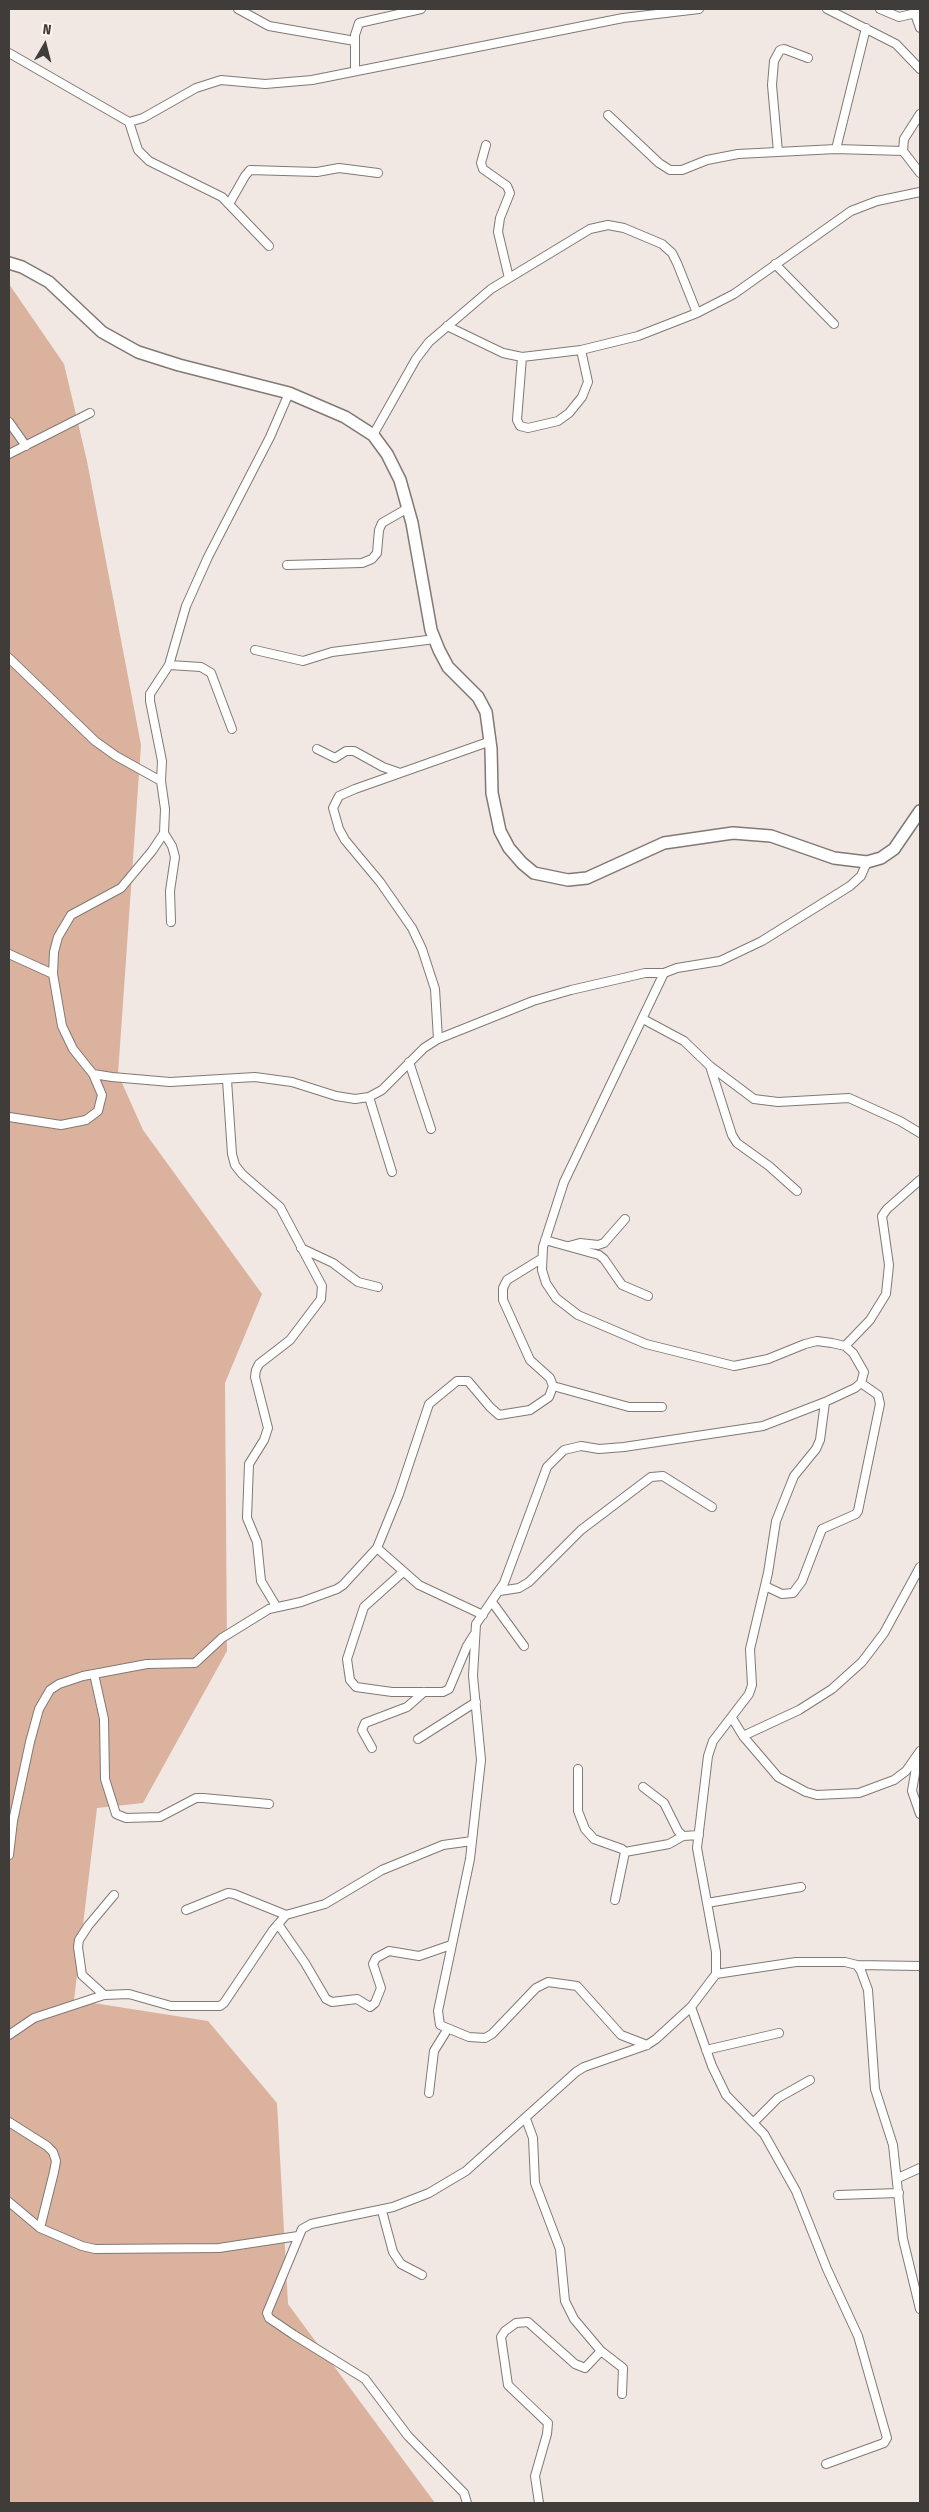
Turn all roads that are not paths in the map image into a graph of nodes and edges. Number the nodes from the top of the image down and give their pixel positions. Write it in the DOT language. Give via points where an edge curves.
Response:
graph roads {
  1 [pos="238,9"];
  2 [pos="421,9"];
  3 [pos="699,9"];
  4 [pos="826,9"];
  5 [pos="880,9"];
  6 [pos="918,13"];
  7 [pos="866,28"];
  8 [pos="920,28"];
  9 [pos="355,41"];
  10 [pos="9,53"];
  11 [pos="808,58"];
  12 [pos="920,69"];
  13 [pos="355,70"];
  14 [pos="920,114"];
  15 [pos="608,115"];
  16 [pos="129,122"];
  17 [pos="486,145"];
  18 [pos="836,149"];
  19 [pos="904,151"];
  20 [pos="778,152"];
  21 [pos="378,173"];
  22 [pos="920,173"];
  23 [pos="920,192"];
  24 [pos="229,204"];
  25 [pos="269,246"];
  26 [pos="9,262"];
  27 [pos="775,264"];
  28 [pos="509,278"];
  29 [pos="696,313"];
  30 [pos="834,324"];
  31 [pos="447,326"];
  32 [pos="581,350"];
  33 [pos="522,357"];
  34 [pos="289,393"];
  35 [pos="90,413"];
  36 [pos="9,422"];
  37 [pos="373,436"];
  38 [pos="26,446"];
  39 [pos="9,454"];
  40 [pos="408,508"];
  41 [pos="287,565"];
  42 [pos="434,639"];
  43 [pos="255,650"];
  44 [pos="9,658"];
  45 [pos="169,665"];
  46 [pos="232,729"];
  47 [pos="490,741"];
  48 [pos="317,749"];
  49 [pos="400,773"];
  50 [pos="160,781"];
  51 [pos="920,811"];
  52 [pos="164,833"];
  53 [pos="867,862"];
  54 [pos="171,922"];
  55 [pos="9,954"];
  56 [pos="664,973"];
  57 [pos="53,974"];
  58 [pos="643,1019"];
  59 [pos="438,1039"];
  60 [pos="409,1062"];
  61 [pos="710,1066"];
  62 [pos="93,1074"];
  63 [pos="227,1080"];
  64 [pos="369,1098"];
  65 [pos="9,1117"];
  66 [pos="432,1129"];
  67 [pos="920,1133"];
  68 [pos="392,1172"];
  69 [pos="920,1180"];
  70 [pos="797,1191"];
  71 [pos="625,1219"];
  72 [pos="545,1240"];
  73 [pos="569,1246"];
  74 [pos="300,1248"];
  75 [pos="541,1259"];
  76 [pos="378,1287"];
  77 [pos="648,1296"];
  78 [pos="845,1346"];
  79 [pos="861,1383"];
  80 [pos="553,1386"];
  81 [pos="825,1402"];
  82 [pos="662,1408"];
  83 [pos="712,1507"];
  84 [pos="377,1548"];
  85 [pos="920,1567"];
  86 [pos="403,1572"];
  87 [pos="765,1586"];
  88 [pos="500,1591"];
  89 [pos="492,1602"];
  90 [pos="276,1606"];
  91 [pos="483,1615"];
  92 [pos="474,1635"];
  93 [pos="524,1646"];
  94 [pos="94,1674"];
  95 [pos="424,1692"];
  96 [pos="476,1702"];
  97 [pos="732,1718"];
  98 [pos="743,1736"];
  99 [pos="418,1739"];
  100 [pos="372,1748"];
  101 [pos="919,1752"];
  102 [pos="578,1769"];
  103 [pos="900,1777"];
  104 [pos="913,1786"];
  105 [pos="643,1787"];
  106 [pos="269,1804"];
  107 [pos="920,1814"];
  108 [pos="699,1835"];
  109 [pos="683,1836"];
  110 [pos="472,1841"];
  111 [pos="625,1852"];
  112 [pos="9,1856"];
  113 [pos="801,1887"];
  114 [pos="114,1894"];
  115 [pos="616,1900"];
  116 [pos="707,1902"];
  117 [pos="186,1910"];
  118 [pos="286,1915"];
  119 [pos="278,1924"];
  120 [pos="451,1945"];
  121 [pos="857,1965"];
  122 [pos="920,1966"];
  123 [pos="716,1974"];
  124 [pos="104,1995"];
  125 [pos="691,2006"];
  126 [pos="447,2030"];
  127 [pos="779,2033"];
  128 [pos="9,2035"];
  129 [pos="647,2045"];
  130 [pos="706,2050"];
  131 [pos="810,2080"];
  132 [pos="429,2093"];
  133 [pos="526,2119"];
  134 [pos="9,2122"];
  135 [pos="754,2122"];
  136 [pos="920,2168"];
  137 [pos="898,2178"];
  138 [pos="899,2193"];
  139 [pos="838,2195"];
  140 [pos="9,2202"];
  141 [pos="382,2211"];
  142 [pos="40,2228"];
  143 [pos="298,2236"];
  144 [pos="422,2275"];
  145 [pos="920,2309"];
  146 [pos="601,2351"];
  147 [pos="622,2394"];
  148 [pos="826,2464"];
  149 [pos="467,2503"];
  150 [pos="539,2503"];
  1 -- 9 [label="street" via="269,26"];
  2 -- 9 [label="street" via="365,20 357,28"];
  3 -- 13 [label="street" via="623,18"];
  4 -- 7 [label="street"];
  5 -- 6 [label="street" via="899,17"];
  6 -- 8 [label="street"];
  7 -- 12 [label="street" via="896,44"];
  7 -- 18 [label="street"];
  9 -- 13 [label="street"];
  10 -- 16 [label="street"];
  11 -- 20 [label="street" via="784,49 774,61 772,85"];
  13 -- 16 [label="street" via="285,83 209,82 143,118"];
  14 -- 19 [label="street" via="904,138"];
  15 -- 20 [label="street" via="670,170 682,170 720,156"];
  16 -- 24 [label="street" via="138,150 149,161 209,190"];
  17 -- 28 [label="street" via="481,163 483,168 507,186 510,193 498,232"];
  18 -- 19 [label="street"];
  18 -- 20 [label="street"];
  19 -- 22 [label="street"];
  21 -- 24 [label="street" via="352,168 317,172 250,170"];
  23 -- 27 [label="street" via="877,201 851,212"];
  24 -- 25 [label="street"];
  26 -- 34 [label="main road" via="49,282 102,332 138,352"];
  27 -- 29 [label="street" via="734,294"];
  27 -- 30 [label="street"];
  28 -- 29 [label="street" via="590,229 608,225 662,244 672,253"];
  28 -- 31 [label="street"];
  29 -- 32 [label="street" via="638,336"];
  31 -- 33 [label="street" via="503,353"];
  31 -- 37 [label="street" via="416,359"];
  32 -- 33 [label="street"];
  32 -- 33 [label="street" via="588,382 582,397 558,421 528,428 520,426 517,420"];
  34 -- 37 [label="main road" via="345,417"];
  34 -- 45 [label="street" via="186,606"];
  35 -- 38 [label="street"];
  36 -- 38 [label="street"];
  37 -- 40 [label="main road" via="387,454 400,480"];
  38 -- 39 [label="street"];
  40 -- 41 [label="street" via="382,523 377,553 372,559 362,563"];
  40 -- 42 [label="main road"];
  42 -- 43 [label="street" via="332,652 303,661"];
  42 -- 47 [label="main road" via="448,667 478,697 486,712"];
  44 -- 50 [label="street" via="95,741"];
  45 -- 46 [label="street" via="201,667 211,674"];
  45 -- 50 [label="street" via="154,687 150,701 160,744"];
  47 -- 49 [label="street"];
  47 -- 53 [label="main road" via="492,793 500,831 522,863 542,875 568,880 587,878 664,843 733,833 772,836 834,858"];
  48 -- 49 [label="street" via="335,758 346,751 354,751"];
  49 -- 59 [label="street" via="339,796 333,808 344,840 380,882 422,948 435,989"];
  50 -- 52 [label="street" via="165,809"];
  51 -- 53 [label="main road" via="894,849"];
  52 -- 54 [label="street" via="175,857 170,891"];
  52 -- 57 [label="street" via="121,888 71,915 54,952"];
  53 -- 56 [label="street" via="861,876 850,886 762,941 728,958"];
  55 -- 57 [label="street"];
  56 -- 58 [label="street"];
  56 -- 59 [label="street" via="645,973 533,1001"];
  57 -- 62 [label="street" via="62,1026 73,1049"];
  58 -- 61 [label="street" via="684,1041"];
  58 -- 72 [label="street" via="564,1182"];
  59 -- 60 [label="street"];
  60 -- 64 [label="street" via="382,1090"];
  60 -- 66 [label="street"];
  61 -- 67 [label="street" via="754,1099 778,1102 849,1098 900,1120"];
  61 -- 70 [label="street" via="732,1135"];
  62 -- 63 [label="street" via="170,1082"];
  62 -- 65 [label="street" via="102,1095 98,1111 86,1120 60,1125"];
  63 -- 64 [label="street" via="273,1078 336,1096"];
  63 -- 74 [label="street" via="235,1165 280,1207"];
  64 -- 68 [label="street"];
  69 -- 78 [label="street" via="882,1216 889,1265 886,1294 870,1320"];
  71 -- 73 [label="street" via="604,1243"];
  72 -- 73 [label="street"];
  72 -- 75 [label="street"];
  73 -- 77 [label="street" via="599,1254 622,1286"];
  74 -- 76 [label="street" via="333,1262 358,1282"];
  74 -- 90 [label="street" via="322,1286 321,1299 290,1340 259,1364 255,1377 268,1428 250,1464 247,1518 257,1542 261,1581"];
  75 -- 78 [label="street" via="546,1283 567,1308 646,1344 734,1366 768,1359 817,1341"];
  75 -- 80 [label="street" via="506,1280 503,1300 530,1360 550,1378"];
  78 -- 79 [label="street" via="864,1372"];
  79 -- 81 [label="street"];
  79 -- 87 [label="street" via="878,1395 880,1404 858,1511 822,1529 802,1581 793,1593 782,1594"];
  80 -- 82 [label="street" via="630,1407"];
  80 -- 84 [label="street" via="549,1397 537,1406 504,1415 494,1412 468,1381 463,1380 456,1381 429,1404"];
  81 -- 87 [label="street" via="820,1440 794,1476 780,1509"];
  81 -- 88 [label="street" via="774,1423 747,1430 624,1447 599,1449 581,1446 564,1450 547,1467"];
  83 -- 88 [label="street" via="664,1476 651,1477 581,1530 529,1582 519,1588"];
  84 -- 86 [label="street"];
  84 -- 90 [label="street" via="337,1589 301,1602"];
  85 -- 98 [label="street" via="884,1633 862,1662 799,1710"];
  86 -- 91 [label="street" via="419,1585"];
  86 -- 95 [label="street" via="364,1607 348,1651 350,1680 361,1689"];
  87 -- 97 [label="street" via="750,1650 752,1685"];
  88 -- 89 [label="street"];
  89 -- 91 [label="street"];
  89 -- 93 [label="street"];
  90 -- 94 [label="street" via="222,1638 195,1663 147,1664"];
  91 -- 92 [label="street" via="476,1624"];
  92 -- 95 [label="street" via="450,1689"];
  92 -- 96 [label="street"];
  94 -- 106 [label="street" via="104,1719 106,1780 116,1814 126,1818 160,1817 196,1798"];
  94 -- 112 [label="street" via="59,1684 44,1698 30,1742"];
  95 -- 100 [label="street" via="408,1707 362,1726"];
  96 -- 99 [label="street"];
  96 -- 110 [label="street" via="481,1760"];
  97 -- 98 [label="street"];
  97 -- 108 [label="street" via="710,1748"];
  98 -- 103 [label="street" via="778,1778 817,1795 858,1793"];
  101 -- 103 [label="street"];
  101 -- 104 [label="street"];
  102 -- 111 [label="street" via="578,1811 585,1829 594,1839"];
  103 -- 104 [label="street"];
  104 -- 107 [label="street" via="913,1797"];
  105 -- 109 [label="street" via="664,1803"];
  108 -- 109 [label="street"];
  108 -- 116 [label="street" via="698,1860"];
  109 -- 111 [label="street" via="669,1844"];
  110 -- 118 [label="street" via="443,1845 382,1870 325,1904"];
  110 -- 120 [label="street"];
  111 -- 115 [label="street"];
  113 -- 116 [label="street"];
  114 -- 124 [label="street" via="88,1926 78,1947 82,1975"];
  116 -- 123 [label="street" via="716,1952"];
  117 -- 118 [label="street" via="228,1893"];
  118 -- 119 [label="street"];
  119 -- 120 [label="street" via="326,1999 332,2002 357,1999 370,2007 381,1988 374,1964 376,1958 389,1951 419,1956"];
  119 -- 124 [label="street" via="220,2006 171,2006 129,1994"];
  120 -- 126 [label="street" via="438,2011 440,2026"];
  121 -- 122 [label="street"];
  121 -- 123 [label="street" via="796,1962"];
  121 -- 137 [label="street" via="868,1990 875,2090 893,2145"];
  123 -- 125 [label="street"];
  124 -- 128 [label="street" via="34,2018"];
  125 -- 129 [label="street"];
  125 -- 130 [label="street"];
  126 -- 129 [label="street" via="485,2038 536,1988 548,1982 576,1986 622,2035"];
  126 -- 132 [label="street" via="434,2051"];
  127 -- 130 [label="street"];
  129 -- 133 [label="street" via="584,2067"];
  130 -- 135 [label="street" via="726,2095"];
  131 -- 135 [label="street" via="778,2098"];
  133 -- 141 [label="street" via="466,2171 429,2192"];
  133 -- 146 [label="street" via="533,2138 535,2183 560,2249 565,2301 574,2319"];
  134 -- 142 [label="street" via="54,2152 54,2172"];
  135 -- 148 [label="street" via="796,2191 854,2327 886,2432 884,2442"];
  136 -- 137 [label="street"];
  137 -- 138 [label="street"];
  138 -- 139 [label="street"];
  138 -- 145 [label="street" via="904,2239"];
  140 -- 142 [label="street"];
  141 -- 143 [label="street" via="311,2224"];
  141 -- 144 [label="street" via="393,2252 401,2264"];
  142 -- 143 [label="street" via="82,2246 95,2248 219,2248"];
  143 -- 149 [label="street" via="269,2307 269,2318 365,2379 408,2436 464,2493"];
  146 -- 147 [label="street" via="623,2368"];
  146 -- 150 [label="street" via="585,2368 575,2364 528,2322 516,2323 501,2337 508,2385 548,2423 534,2476"];
}
